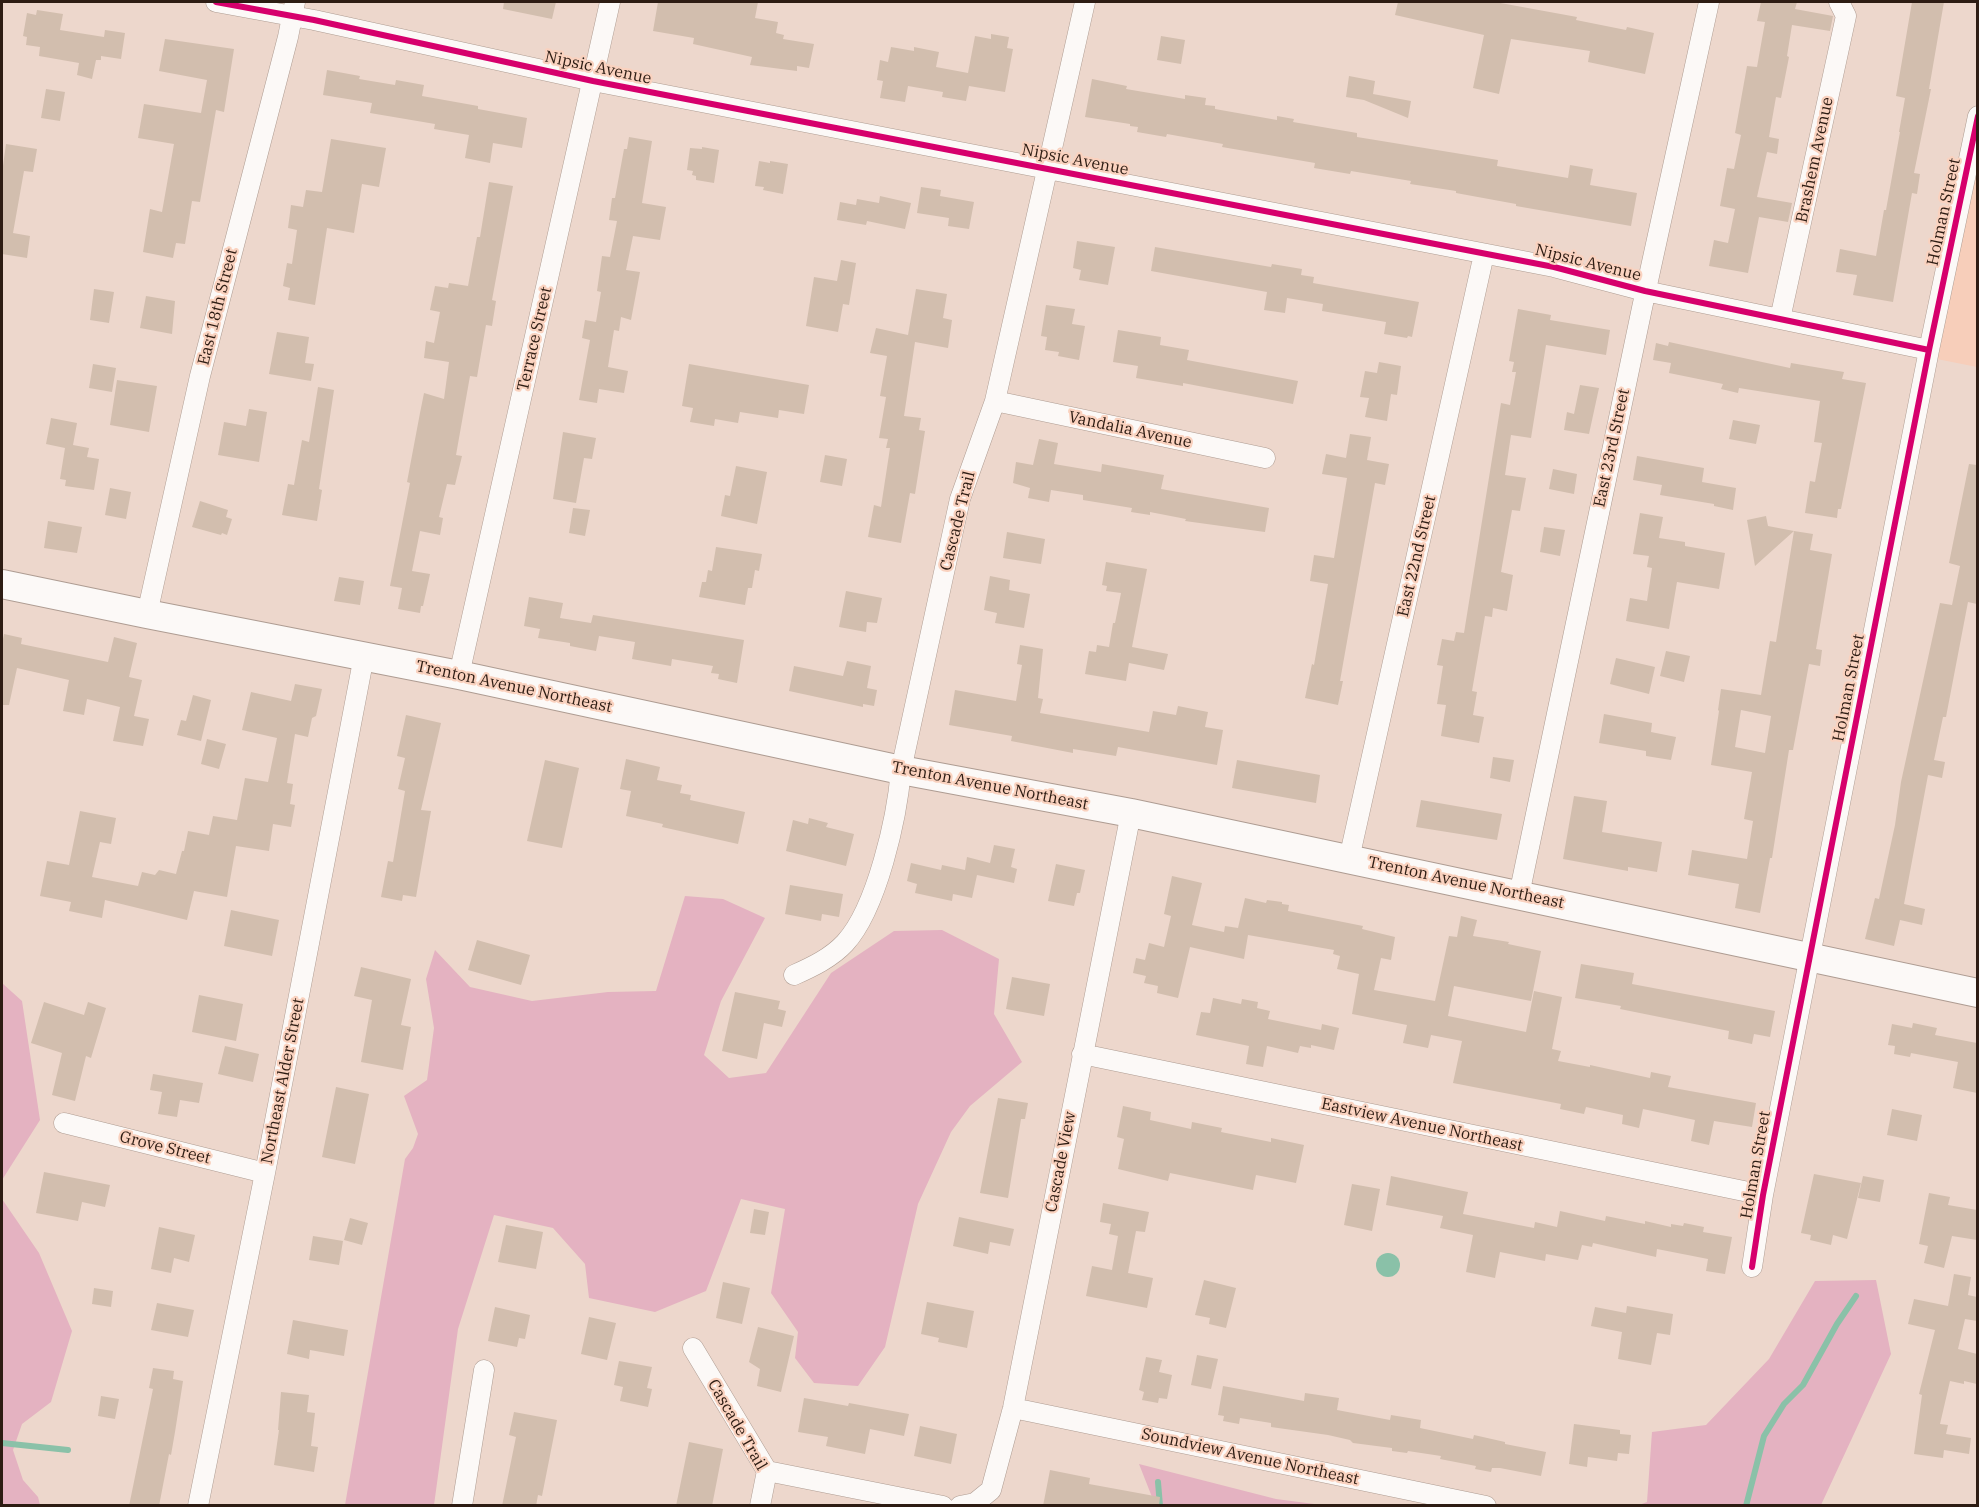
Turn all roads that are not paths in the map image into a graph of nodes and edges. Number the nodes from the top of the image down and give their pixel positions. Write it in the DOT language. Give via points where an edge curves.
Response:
graph roads {
  1 [pos="216,2"];
  2 [pos="610,2"];
  3 [pos="1084,2"];
  4 [pos="1709,2"];
  5 [pos="1839,2"];
  6 [pos="294,8"];
  7 [pos="593,81"];
  8 [pos="1977,116"];
  9 [pos="1048,169"];
  10 [pos="1484,254"];
  11 [pos="1645,291"];
  12 [pos="1780,320"];
  13 [pos="1929,350"];
  14 [pos="995,402"];
  15 [pos="1265,458"];
  16 [pos="2,584"];
  17 [pos="147,614"];
  18 [pos="364,656"];
  19 [pos="459,675"];
  20 [pos="901,770"];
  21 [pos="1131,813"];
  22 [pos="1349,859"];
  23 [pos="1519,895"];
  24 [pos="1810,956"];
  25 [pos="794,975"];
  26 [pos="1977,993"];
  27 [pos="1082,1054"];
  28 [pos="64,1123"];
  29 [pos="265,1173"];
  30 [pos="1762,1195"];
  31 [pos="1752,1267"];
  32 [pos="693,1348"];
  33 [pos="484,1370"];
  34 [pos="1013,1408"];
  35 [pos="767,1471"];
  36 [pos="968,1504"];
  37 [pos="198,1506"];
  38 [pos="462,1506"];
  39 [pos="760,1506"];
  40 [pos="943,1506"];
  41 [pos="1486,1506"];
  1 -- 6 [label="street, Nipsic Avenue"];
  2 -- 7 [label="street, Terrace Street"];
  3 -- 9 [label="street, Cascade Trail"];
  4 -- 11 [label="street, East 23rd Street"];
  5 -- 12 [label="street, Brashem Avenue" via="1846,16"];
  6 -- 7 [label="street, Nipsic Avenue"];
  6 -- 17 [label="street, East 18th Street" via="200,376"];
  7 -- 9 [label="street, Nipsic Avenue"];
  7 -- 19 [label="street, Terrace Street"];
  8 -- 13 [label="street, Holman Street"];
  9 -- 10 [label="street, Nipsic Avenue"];
  9 -- 14 [label="street, Cascade Trail"];
  10 -- 11 [label="street, Nipsic Avenue" via="1554,267"];
  10 -- 22 [label="street, East 22nd Street"];
  11 -- 12 [label="street, Nipsic Avenue"];
  11 -- 23 [label="street, East 23rd Street"];
  12 -- 13 [label="street, Nipsic Avenue"];
  13 -- 24 [label="street, Holman Street"];
  14 -- 15 [label="street, Vandalia Avenue"];
  14 -- 20 [label="street, Cascade Trail" via="960,499"];
  16 -- 17 [label="main road, Trenton Avenue Northeast"];
  17 -- 18 [label="main road, Trenton Avenue Northeast"];
  18 -- 19 [label="main road, Trenton Avenue Northeast"];
  18 -- 29 [label="street, Northeast Alder Street"];
  19 -- 20 [label="main road, Trenton Avenue Northeast"];
  20 -- 21 [label="main road, Trenton Avenue Northeast"];
  20 -- 25 [label="street, Cascade Trail" via="887,844 864,915 844,945"];
  21 -- 22 [label="main road, Trenton Avenue Northeast"];
  21 -- 27 [label="street, Cascade View"];
  22 -- 23 [label="main road, Trenton Avenue Northeast"];
  23 -- 24 [label="main road, Trenton Avenue Northeast"];
  24 -- 26 [label="main road, Trenton Avenue Northeast"];
  24 -- 30 [label="street, Holman Street"];
  27 -- 30 [label="street, Eastview Avenue Northeast"];
  27 -- 34 [label="street, Cascade View"];
  28 -- 29 [label="street, Grove Street"];
  29 -- 37 [label="street, Northeast Alder Street"];
  30 -- 31 [label="street, Holman Street"];
  32 -- 35 [label="street, Cascade Trail"];
  33 -- 38 [label="street"];
  34 -- 36 [label="street, Cascade View" via="991,1490"];
  34 -- 41 [label="street, Soundview Avenue Northeast"];
  35 -- 39 [label="street, Cascade Trail"];
  35 -- 40 [label="street"];
}
